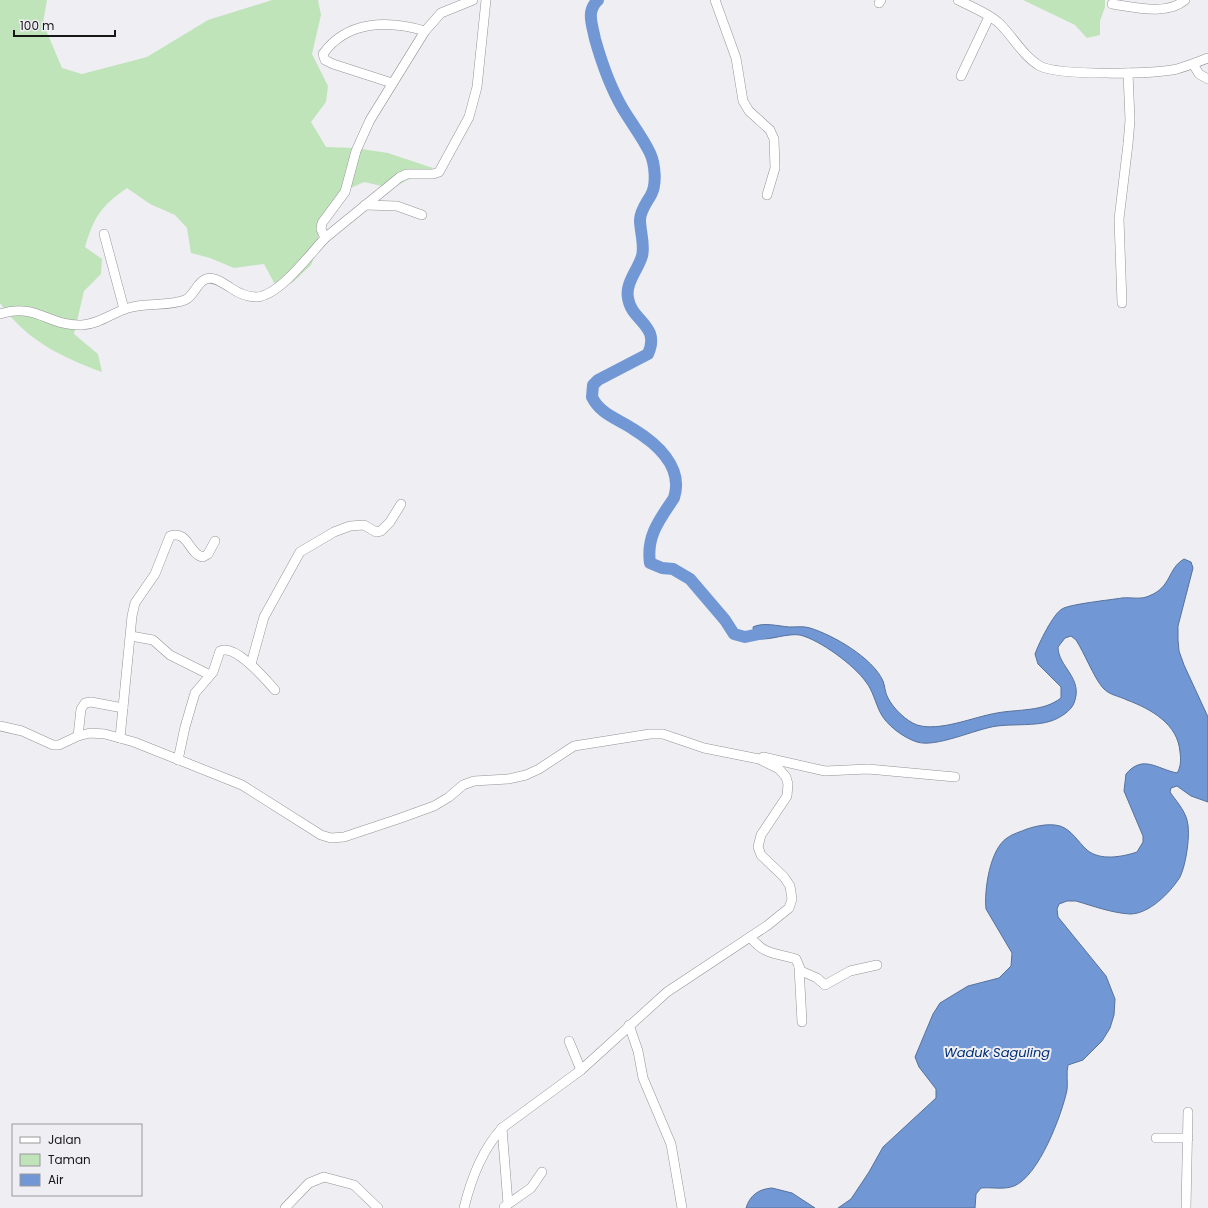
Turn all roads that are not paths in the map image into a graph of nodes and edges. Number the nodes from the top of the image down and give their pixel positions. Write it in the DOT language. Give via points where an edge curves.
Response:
graph roads {
  1 [pos="473,0"];
  2 [pos="486,0"];
  3 [pos="715,0"];
  4 [pos="958,0"];
  5 [pos="1185,0"];
  6 [pos="1112,4"];
  7 [pos="989,17"];
  8 [pos="425,31"];
  9 [pos="1208,58"];
  10 [pos="1192,64"];
  11 [pos="1128,73"];
  12 [pos="961,76"];
  13 [pos="1208,80"];
  14 [pos="392,83"];
  15 [pos="767,195"];
  16 [pos="365,205"];
  17 [pos="422,215"];
  18 [pos="104,234"];
  19 [pos="324,238"];
  20 [pos="1122,303"];
  21 [pos="124,309"];
  22 [pos="0,314"];
  23 [pos="401,504"];
  24 [pos="215,541"];
  25 [pos="131,636"];
  26 [pos="250,664"];
  27 [pos="210,675"];
  28 [pos="275,690"];
  29 [pos="123,708"];
  30 [pos="2,725"];
  31 [pos="78,736"];
  32 [pos="120,738"];
  33 [pos="750,756"];
  34 [pos="178,760"];
  35 [pos="955,777"];
  36 [pos="750,937"];
  37 [pos="877,965"];
  38 [pos="799,967"];
  39 [pos="802,1022"];
  40 [pos="629,1025"];
  41 [pos="568,1040"];
  42 [pos="581,1070"];
  43 [pos="1188,1112"];
  44 [pos="502,1128"];
  45 [pos="1156,1138"];
  46 [pos="1188,1138"];
  47 [pos="542,1172"];
  48 [pos="505,1206"];
  49 [pos="285,1208"];
  50 [pos="378,1208"];
  51 [pos="464,1208"];
  52 [pos="682,1208"];
  53 [pos="1186,1208"];
  1 -- 8 [label="street" via="446,10 436,17"];
  2 -- 16 [label="street" via="475,100 469,117 440,171 435,174 407,174 400,177"];
  3 -- 15 [label="street" via="736,58 743,100 749,111 770,130 774,139 775,168"];
  4 -- 7 [label="street"];
  5 -- 6 [label="street" via="1177,6 1163,9"];
  7 -- 11 [label="street" via="1000,24 1032,59 1045,68"];
  7 -- 12 [label="street"];
  8 -- 14 [label="street"];
  8 -- 14 [label="street" via="395,24 369,25 341,36 323,54 325,60 333,64"];
  9 -- 10 [label="street"];
  10 -- 11 [label="street" via="1165,71"];
  10 -- 13 [label="street" via="1199,74"];
  11 -- 20 [label="street" via="1129,138 1119,218"];
  14 -- 19 [label="street" via="370,120 356,151 345,192 322,223"];
  16 -- 17 [label="street" via="397,206"];
  16 -- 19 [label="street"];
  18 -- 21 [label="street"];
  19 -- 21 [label="street" via="296,270 264,295 256,297 243,294 217,280 208,279 199,284 185,300"];
  21 -- 22 [label="street" via="96,323 82,325 60,322 25,310"];
  23 -- 26 [label="street" via="381,531 376,532 362,525 346,528 309,545 300,552 264,617"];
  24 -- 25 [label="street" via="208,554 203,557 195,552 184,537 169,537 155,574 136,603"];
  25 -- 27 [label="street" via="153,640 170,656"];
  25 -- 29 [label="street"];
  26 -- 27 [label="street" via="232,652 222,650"];
  26 -- 28 [label="street"];
  27 -- 34 [label="street" via="196,690"];
  29 -- 31 [label="street" via="85,703 80,712"];
  29 -- 32 [label="street"];
  30 -- 31 [label="street" via="53,745 60,745"];
  31 -- 32 [label="street" via="90,733"];
  32 -- 34 [label="street"];
  33 -- 34 [label="street" via="704,748 659,733 579,744 526,775 474,781 434,806 336,839 321,835 242,785"];
  33 -- 35 [label="street" via="825,771 868,768"];
  33 -- 36 [label="street" via="779,769 788,781 785,801 761,835 758,847 764,858 788,881 793,896 792,904 786,911"];
  36 -- 38 [label="street" via="759,948 796,959"];
  36 -- 40 [label="street" via="667,992"];
  37 -- 38 [label="street" via="850,971 826,985 802,972"];
  38 -- 39 [label="street"];
  40 -- 42 [label="street"];
  40 -- 52 [label="street" via="638,1051 643,1078 671,1144"];
  41 -- 42 [label="street"];
  42 -- 44 [label="street"];
  43 -- 46 [label="street"];
  44 -- 48 [label="street"];
  44 -- 51 [label="street" via="492,1140 476,1171"];
  45 -- 46 [label="street"];
  46 -- 53 [label="street"];
  47 -- 48 [label="street" via="531,1188"];
  49 -- 50 [label="street" via="309,1183 324,1177 354,1185"];
}
